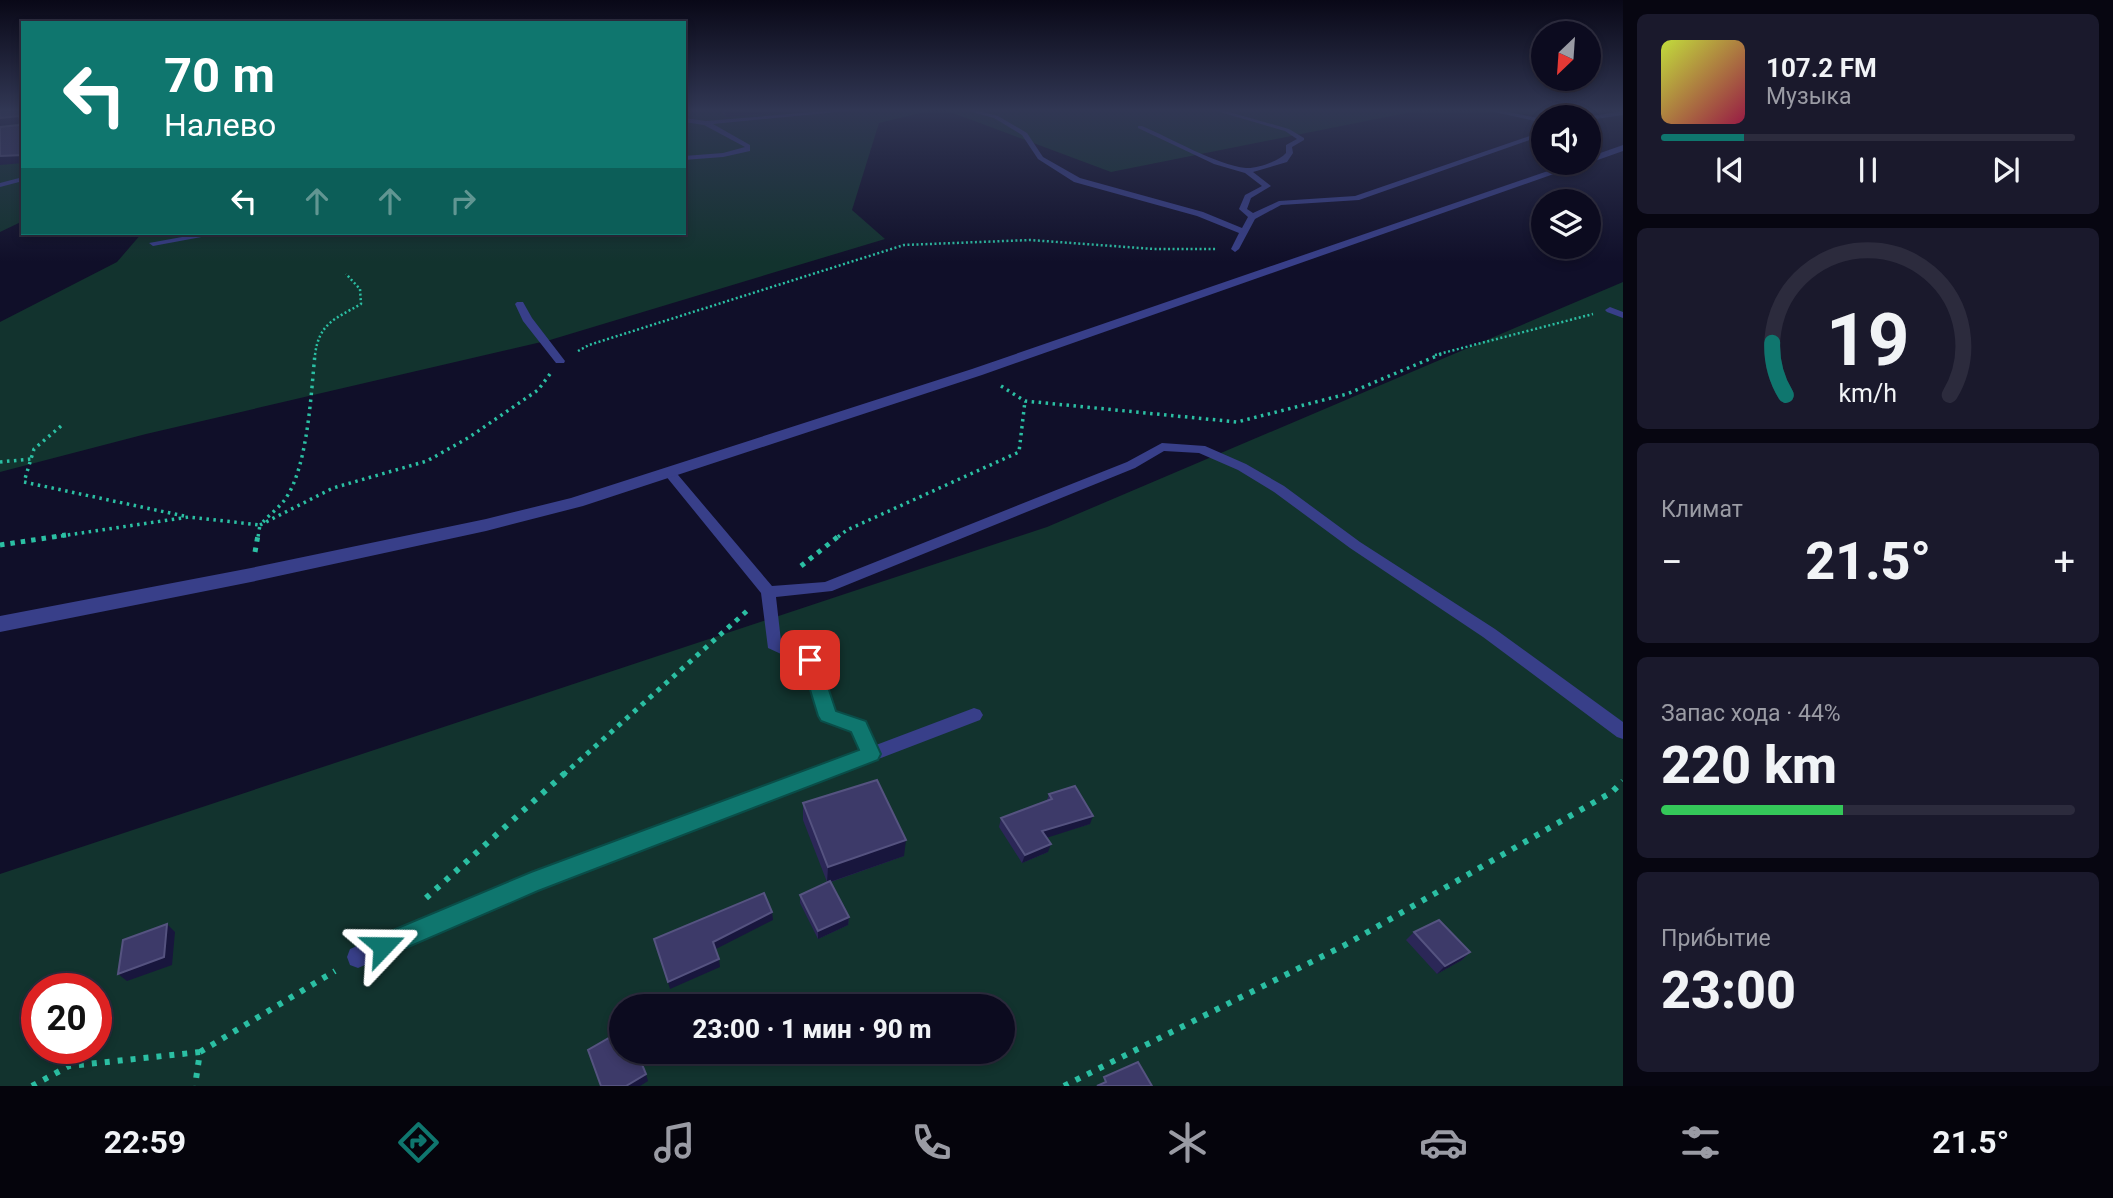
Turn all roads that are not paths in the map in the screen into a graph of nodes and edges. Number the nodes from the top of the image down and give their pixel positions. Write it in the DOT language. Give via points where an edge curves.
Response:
graph roads {
  1 [pos="1045,161"];
  2 [pos="1214,161"];
  3 [pos="1282,161"];
  4 [pos="1464,161"];
  5 [pos="1248,171"];
  6 [pos="1545,175"];
  7 [pos="21,180"];
  8 [pos="0,185"];
  9 [pos="1252,217"];
  10 [pos="1244,232"];
  11 [pos="206,235"];
  12 [pos="153,243"];
  13 [pos="1235,249"];
  14 [pos="520,304"];
  15 [pos="1610,310"];
  16 [pos="1623,315"];
  17 [pos="560,361"];
  18 [pos="668,472"];
  19 [pos="768,592"];
  20 [pos="0,624"];
  21 [pos="974,715"];
  22 [pos="1623,732"];
  23 [pos="870,754"];
  24 [pos="358,957"];
  1 -- 10 [label="lane" via="1077,180 1200,214"];
  2 -- 5 [label="lane"];
  3 -- 5 [label="lane"];
  4 -- 9 [label="lane" via="1356,198 1279,203"];
  5 -- 9 [label="lane" via="1267,186 1248,197 1243,209"];
  6 -- 18 [label="street" via="977,372"];
  7 -- 8 [label="lane"];
  9 -- 10 [label="lane"];
  10 -- 13 [label="lane"];
  11 -- 12 [label="lane"];
  14 -- 17 [label="lane"];
  15 -- 16 [label="lane"];
  18 -- 19 [label="lane"];
  18 -- 20 [label="street" via="486,525"];
  19 -- 22 [label="lane" via="827,587 1131,465 1162,447 1201,449 1279,489 1489,633"];
  19 -- 23 [label="lane" via="774,644 810,660 828,716 859,727"];
  21 -- 23 [label="lane"];
  23 -- 24 [label="lane" via="531,883"];
}
